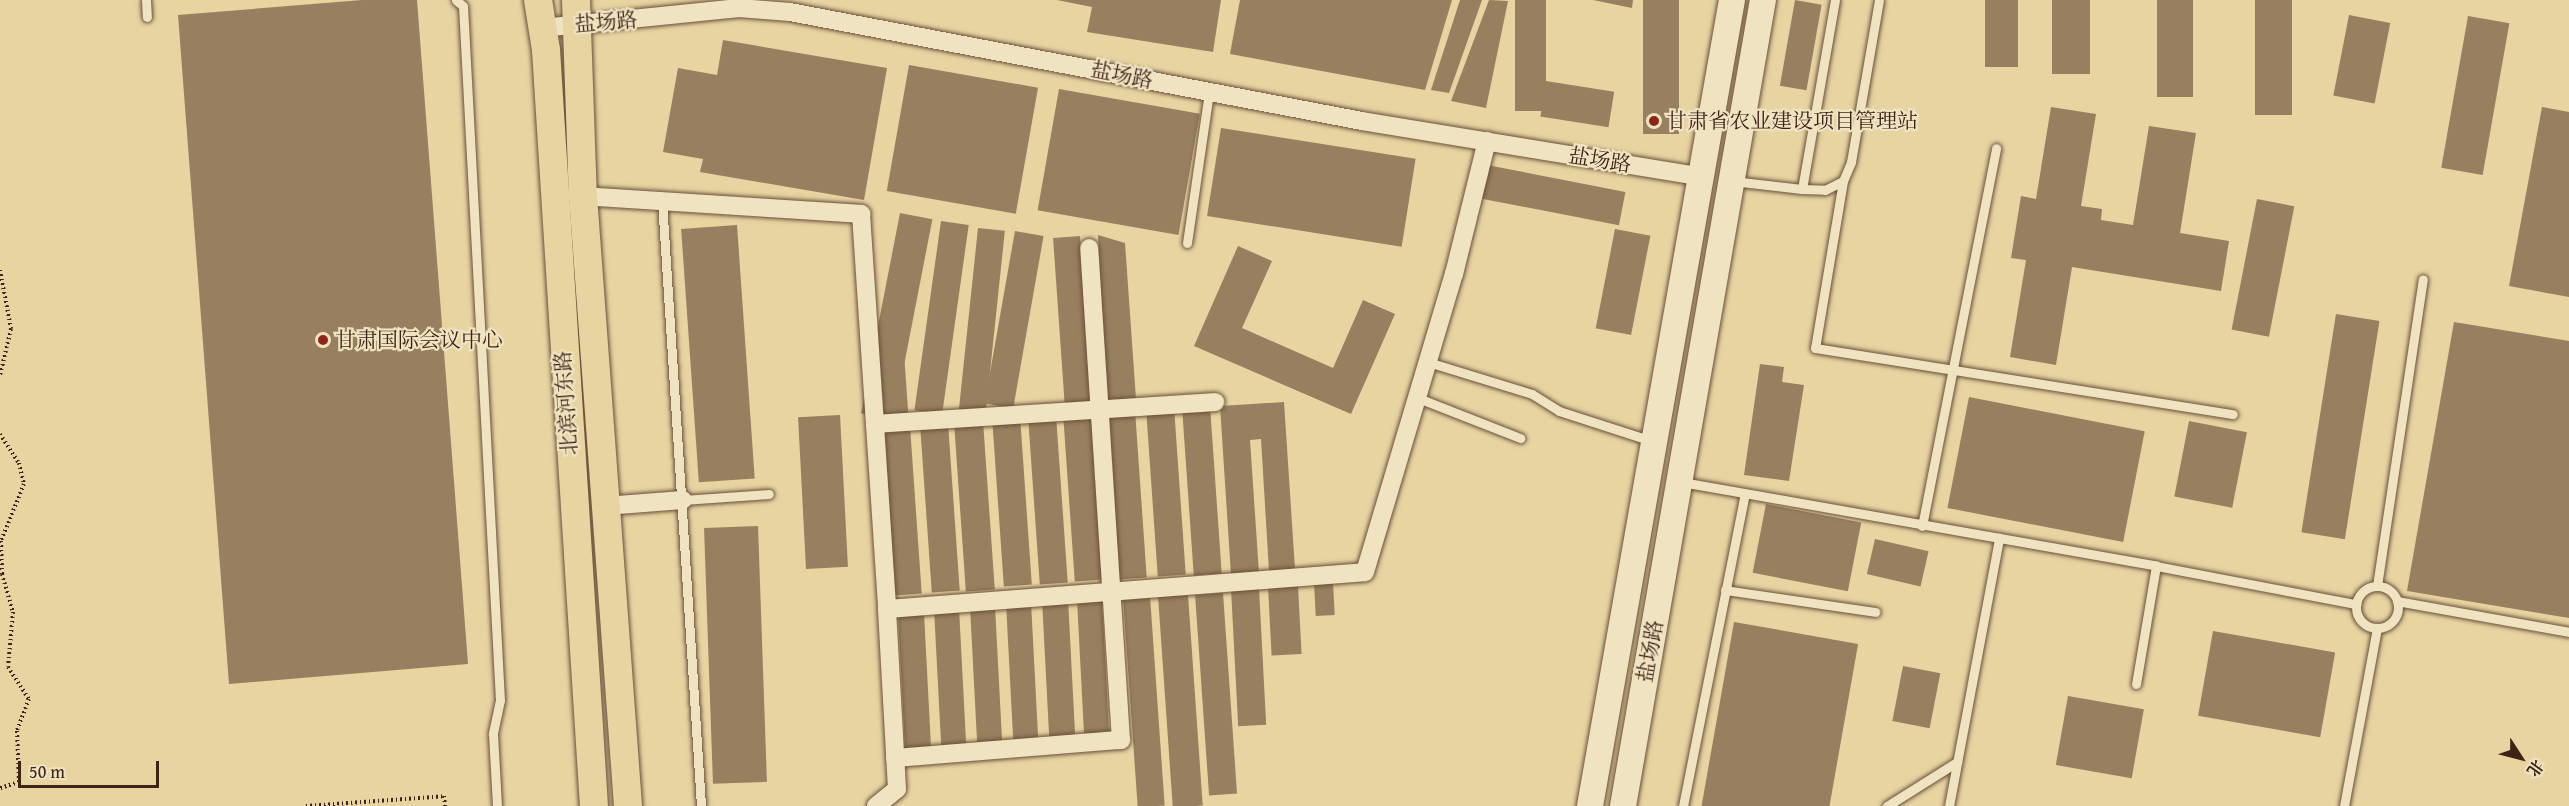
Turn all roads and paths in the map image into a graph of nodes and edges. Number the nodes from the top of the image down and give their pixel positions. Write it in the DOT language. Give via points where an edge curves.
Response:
graph roads {
  1 [pos="146,0"];
  2 [pos="456,0"];
  3 [pos="538,0"];
  4 [pos="1732,0"];
  5 [pos="1763,0"];
  6 [pos="1835,0"];
  7 [pos="1879,0"];
  8 [pos="577,13"];
  9 [pos="147,17"];
  10 [pos="542,28"];
  11 [pos="1209,92"];
  12 [pos="1487,141"];
  13 [pos="1996,148"];
  14 [pos="1699,176"];
  15 [pos="1733,181"];
  16 [pos="1843,181"];
  17 [pos="1802,189"];
  18 [pos="583,196"];
  19 [pos="662,201"];
  20 [pos="1187,243"];
  21 [pos="1089,248"];
  22 [pos="0,270"];
  23 [pos="2423,279"];
  24 [pos="1428,362"];
  25 [pos="1953,369"];
  26 [pos="0,375"];
  27 [pos="1418,398"];
  28 [pos="1215,402"];
  29 [pos="1099,410"];
  30 [pos="2234,414"];
  31 [pos="875,424"];
  32 [pos="0,434"];
  33 [pos="1520,438"];
  34 [pos="1653,441"];
  35 [pos="1680,482"];
  36 [pos="769,494"];
  37 [pos="1745,494"];
  38 [pos="683,500"];
  39 [pos="605,506"];
  40 [pos="1922,526"];
  41 [pos="1999,538"];
  42 [pos="2156,566"];
  43 [pos="2377,586"];
  44 [pos="1725,590"];
  45 [pos="1111,591"];
  46 [pos="2397,601"];
  47 [pos="2356,604"];
  48 [pos="887,609"];
  49 [pos="1875,612"];
  50 [pos="2377,628"];
  51 [pos="2569,632"];
  52 [pos="2136,684"];
  53 [pos="895,758"];
  54 [pos="1957,762"];
  55 [pos="0,788"];
  56 [pos="306,806"];
  57 [pos="445,806"];
  58 [pos="497,806"];
  59 [pos="594,806"];
  60 [pos="627,806"];
  61 [pos="701,806"];
  62 [pos="876,806"];
  63 [pos="1590,806"];
  64 [pos="1623,806"];
  65 [pos="1683,806"];
  66 [pos="1887,806"];
  67 [pos="1948,806"];
  68 [pos="2344,806"];
  1 -- 9 [label="lane"];
  2 -- 58 [label="lane" via="463,6 500,700 493,734"];
  3 -- 10 [label="main road, 北滨河东路"];
  4 -- 14 [label="main road, 盐场路"];
  5 -- 15 [label="main road, 盐场路"];
  6 -- 17 [label="lane"];
  7 -- 16 [label="lane" via="1851,162"];
  8 -- 10 [label="street, 盐场路"];
  8 -- 11 [label="street, 盐场路" via="739,8 790,12"];
  8 -- 18 [label="main road, 北滨河东路"];
  10 -- 59 [label="main road, 北滨河东路"];
  11 -- 12 [label="street, 盐场路"];
  11 -- 20 [label="lane"];
  12 -- 14 [label="street, 盐场路"];
  12 -- 24 [label="street"];
  13 -- 25 [label="lane"];
  14 -- 34 [label="main road, 盐场路"];
  15 -- 17 [label="lane"];
  15 -- 35 [label="main road, 盐场路"];
  16 -- 17 [label="lane" via="1825,190"];
  16 -- 25 [label="lane" via="1815,348"];
  18 -- 19 [label="street"];
  18 -- 39 [label="main road, 北滨河东路"];
  19 -- 31 [label="street" via="861,214"];
  19 -- 38 [label="lane"];
  21 -- 29 [label="street"];
  22 -- 26 [label="path" via="11,329"];
  23 -- 43 [label="lane"];
  24 -- 27 [label="street"];
  24 -- 34 [label="lane" via="1532,394 1559,411"];
  25 -- 30 [label="lane"];
  25 -- 40 [label="lane"];
  27 -- 33 [label="lane"];
  27 -- 45 [label="street" via="1365,572"];
  28 -- 29 [label="street"];
  29 -- 31 [label="street"];
  29 -- 45 [label="street"];
  31 -- 48 [label="street"];
  32 -- 55 [label="path" via="19,463 24,484 1,541 2,574 13,612 8,667 29,699 17,731 19,782"];
  34 -- 63 [label="main road, 盐场路"];
  35 -- 37 [label="lane"];
  35 -- 64 [label="main road, 盐场路"];
  36 -- 38 [label="lane"];
  37 -- 40 [label="lane"];
  37 -- 44 [label="lane"];
  38 -- 39 [label="street"];
  38 -- 61 [label="lane"];
  39 -- 60 [label="main road, 北滨河东路"];
  40 -- 41 [label="lane"];
  41 -- 42 [label="lane"];
  41 -- 54 [label="lane"];
  42 -- 47 [label="lane"];
  42 -- 52 [label="lane"];
  43 -- 46 [label="lane" via="2390,591"];
  43 -- 47 [label="lane" via="2363,591"];
  44 -- 49 [label="lane"];
  44 -- 65 [label="lane"];
  45 -- 48 [label="street"];
  45 -- 53 [label="street" via="1121,740"];
  46 -- 50 [label="lane" via="2394,620"];
  46 -- 51 [label="lane"];
  47 -- 50 [label="lane" via="2363,624"];
  48 -- 53 [label="street"];
  50 -- 68 [label="lane"];
  53 -- 62 [label="street" via="897,789"];
  54 -- 66 [label="lane"];
  54 -- 67 [label="lane"];
  56 -- 57 [label="path" via="444,796"];
}
